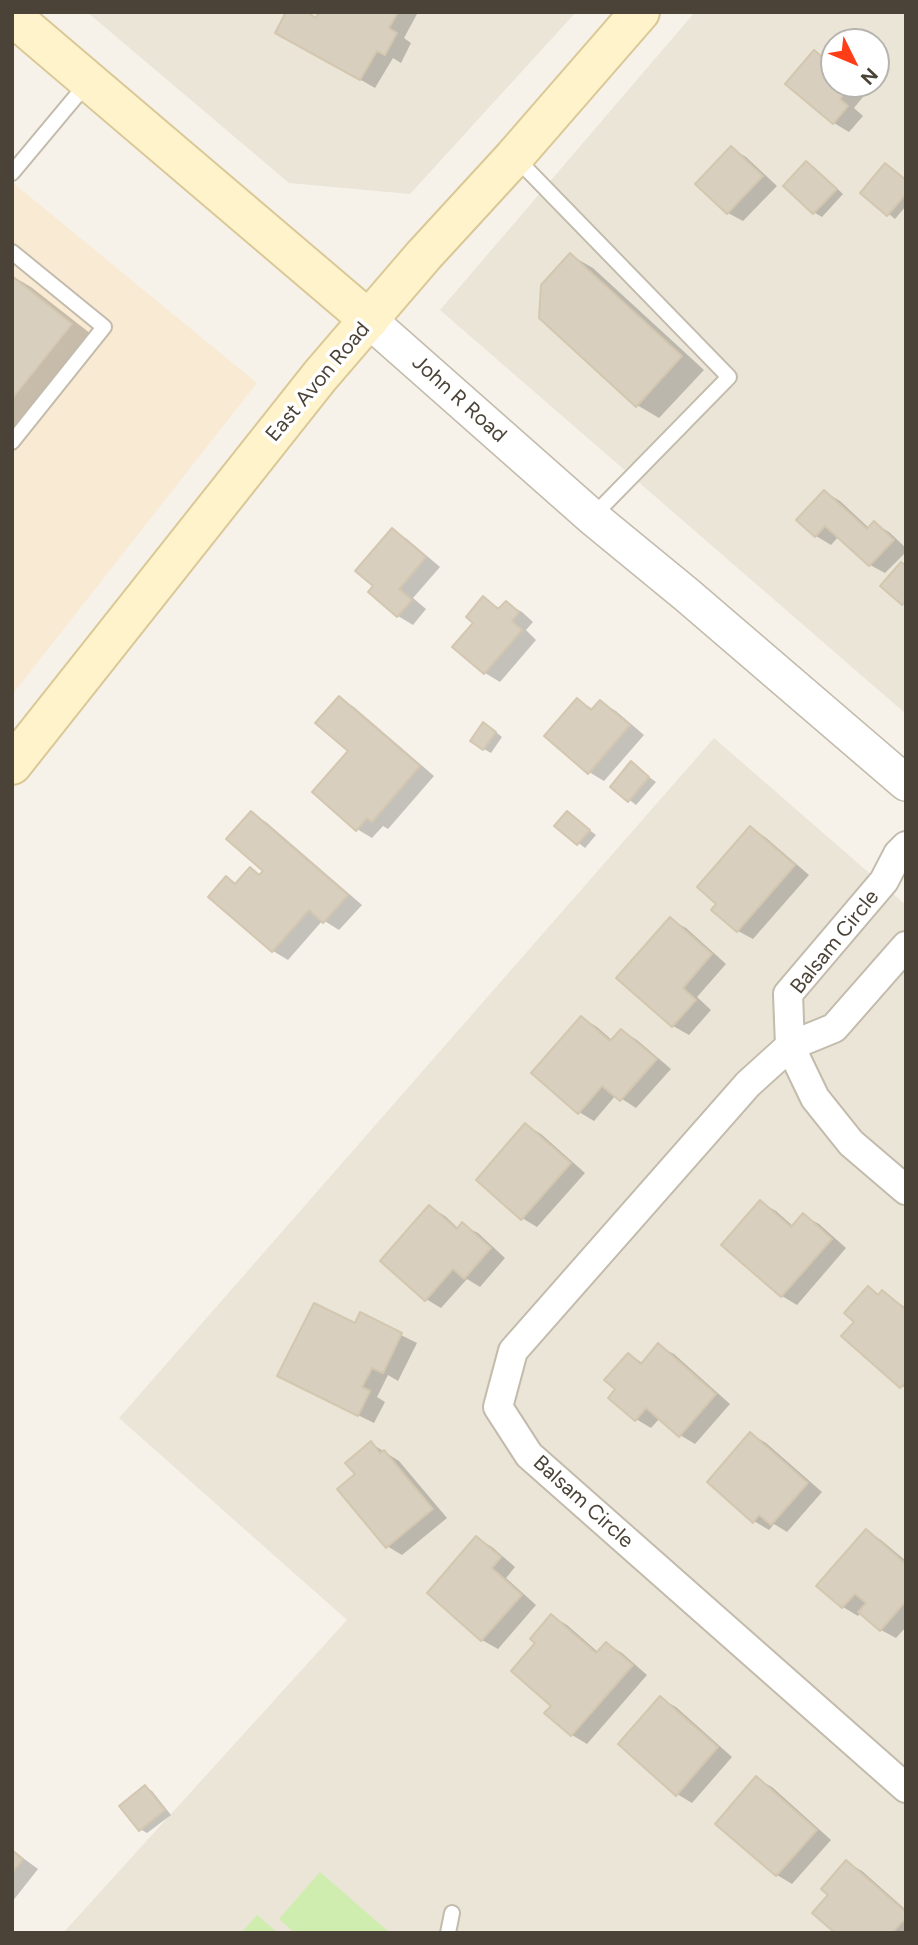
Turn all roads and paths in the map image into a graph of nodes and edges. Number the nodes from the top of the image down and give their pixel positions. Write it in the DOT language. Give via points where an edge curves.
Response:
graph roads {
  1 [pos="640,12"];
  2 [pos="12,16"];
  3 [pos="89,81"];
  4 [pos="514,157"];
  5 [pos="12,173"];
  6 [pos="12,252"];
  7 [pos="369,320"];
  8 [pos="12,442"];
  9 [pos="592,517"];
  10 [pos="12,765"];
  11 [pos="906,783"];
  12 [pos="906,846"];
  13 [pos="906,946"];
  14 [pos="790,1046"];
  15 [pos="906,1190"];
  16 [pos="906,1787"];
  17 [pos="452,1913"];
  18 [pos="448,1933"];
  1 -- 4 [label="main road, East Avon Road"];
  2 -- 3 [label="main road, John R Road"];
  3 -- 5 [label="lane"];
  3 -- 7 [label="main road, John R Road"];
  4 -- 7 [label="main road, East Avon Road"];
  4 -- 9 [label="lane" via="729,377"];
  6 -- 8 [label="lane" via="104,327"];
  7 -- 9 [label="street, John R Road"];
  7 -- 10 [label="main road, East Avon Road"];
  9 -- 11 [label="street, John R Road"];
  12 -- 14 [label="street, Balsam Circle" via="884,881 788,994"];
  13 -- 14 [label="street, Balsam Circle" via="834,1028"];
  14 -- 15 [label="street, Balsam Circle" via="815,1098 836,1125"];
  14 -- 16 [label="street, Balsam Circle" via="748,1084 513,1351 498,1407 529,1455"];
  17 -- 18 [label="lane"];
}
